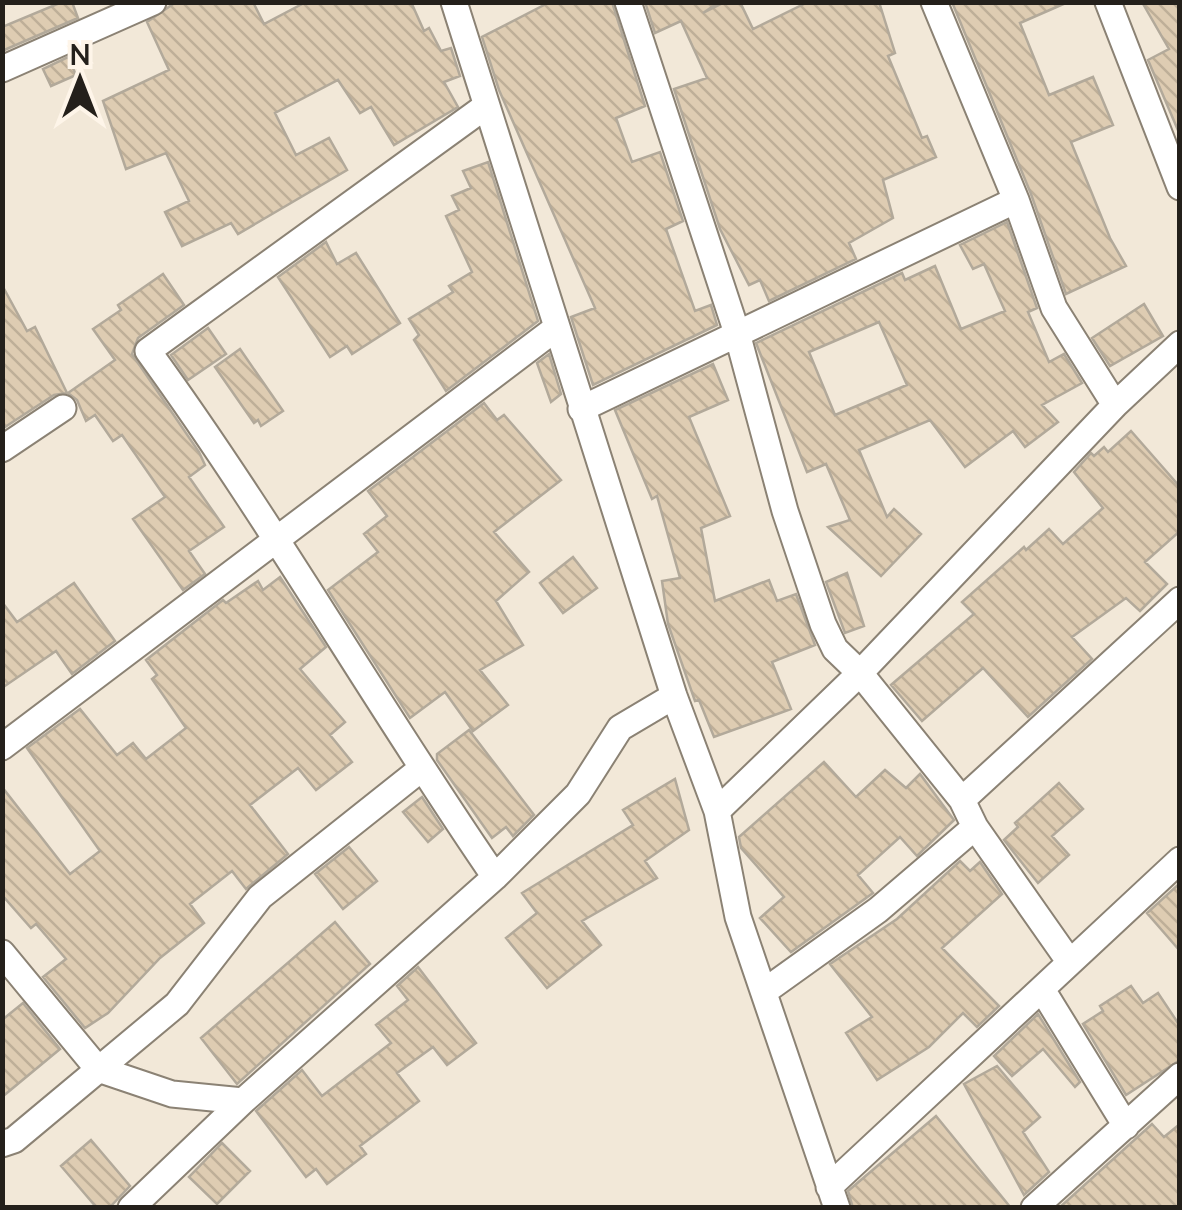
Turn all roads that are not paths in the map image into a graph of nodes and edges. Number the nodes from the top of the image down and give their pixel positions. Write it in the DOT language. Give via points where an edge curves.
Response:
graph roads {
  1 [pos="153,2"];
  2 [pos="454,2"];
  3 [pos="628,2"];
  4 [pos="934,2"];
  5 [pos="1108,2"];
  6 [pos="2,69"];
  7 [pos="486,106"];
  8 [pos="1180,186"];
  9 [pos="1016,200"];
  10 [pos="555,329"];
  11 [pos="736,332"];
  12 [pos="1180,344"];
  13 [pos="1115,405"];
  14 [pos="62,408"];
  15 [pos="581,409"];
  16 [pos="2,449"];
  17 [pos="275,543"];
  18 [pos="1180,600"];
  19 [pos="860,673"];
  20 [pos="674,696"];
  21 [pos="5,740"];
  22 [pos="421,769"];
  23 [pos="962,800"];
  24 [pos="717,811"];
  25 [pos="976,827"];
  26 [pos="1180,860"];
  27 [pos="495,877"];
  28 [pos="2,953"];
  29 [pos="1070,961"];
  30 [pos="765,991"];
  31 [pos="1043,991"];
  32 [pos="98,1069"];
  33 [pos="1180,1076"];
  34 [pos="243,1101"];
  35 [pos="1126,1126"];
  36 [pos="2,1144"];
  37 [pos="833,1197"];
  38 [pos="131,1208"];
  39 [pos="1034,1208"];
  1 -- 6 [label="street"];
  2 -- 7 [label="street"];
  3 -- 11 [label="street"];
  4 -- 9 [label="street"];
  5 -- 8 [label="street"];
  7 -- 10 [label="street"];
  7 -- 17 [label="street" via="148,351"];
  9 -- 11 [label="street"];
  9 -- 13 [label="street" via="1054,308"];
  10 -- 15 [label="street"];
  10 -- 17 [label="street"];
  11 -- 15 [label="street"];
  11 -- 19 [label="street" via="822,624 835,649"];
  12 -- 13 [label="street"];
  13 -- 19 [label="street"];
  14 -- 16 [label="street"];
  15 -- 20 [label="street"];
  17 -- 21 [label="street"];
  17 -- 22 [label="street"];
  18 -- 23 [label="street"];
  19 -- 23 [label="street"];
  19 -- 24 [label="street"];
  20 -- 24 [label="street"];
  20 -- 27 [label="street" via="620,728 578,794"];
  22 -- 27 [label="street"];
  22 -- 32 [label="street" via="260,897 177,1004"];
  23 -- 25 [label="street"];
  24 -- 30 [label="street" via="738,917"];
  25 -- 29 [label="street"];
  25 -- 30 [label="street" via="878,910"];
  26 -- 29 [label="street"];
  27 -- 34 [label="street"];
  28 -- 32 [label="street"];
  29 -- 31 [label="street"];
  30 -- 37 [label="street"];
  31 -- 35 [label="street"];
  31 -- 37 [label="street"];
  32 -- 34 [label="street" via="172,1094"];
  32 -- 36 [label="street"];
  33 -- 35 [label="street"];
  34 -- 38 [label="street"];
  35 -- 39 [label="street"];
}
